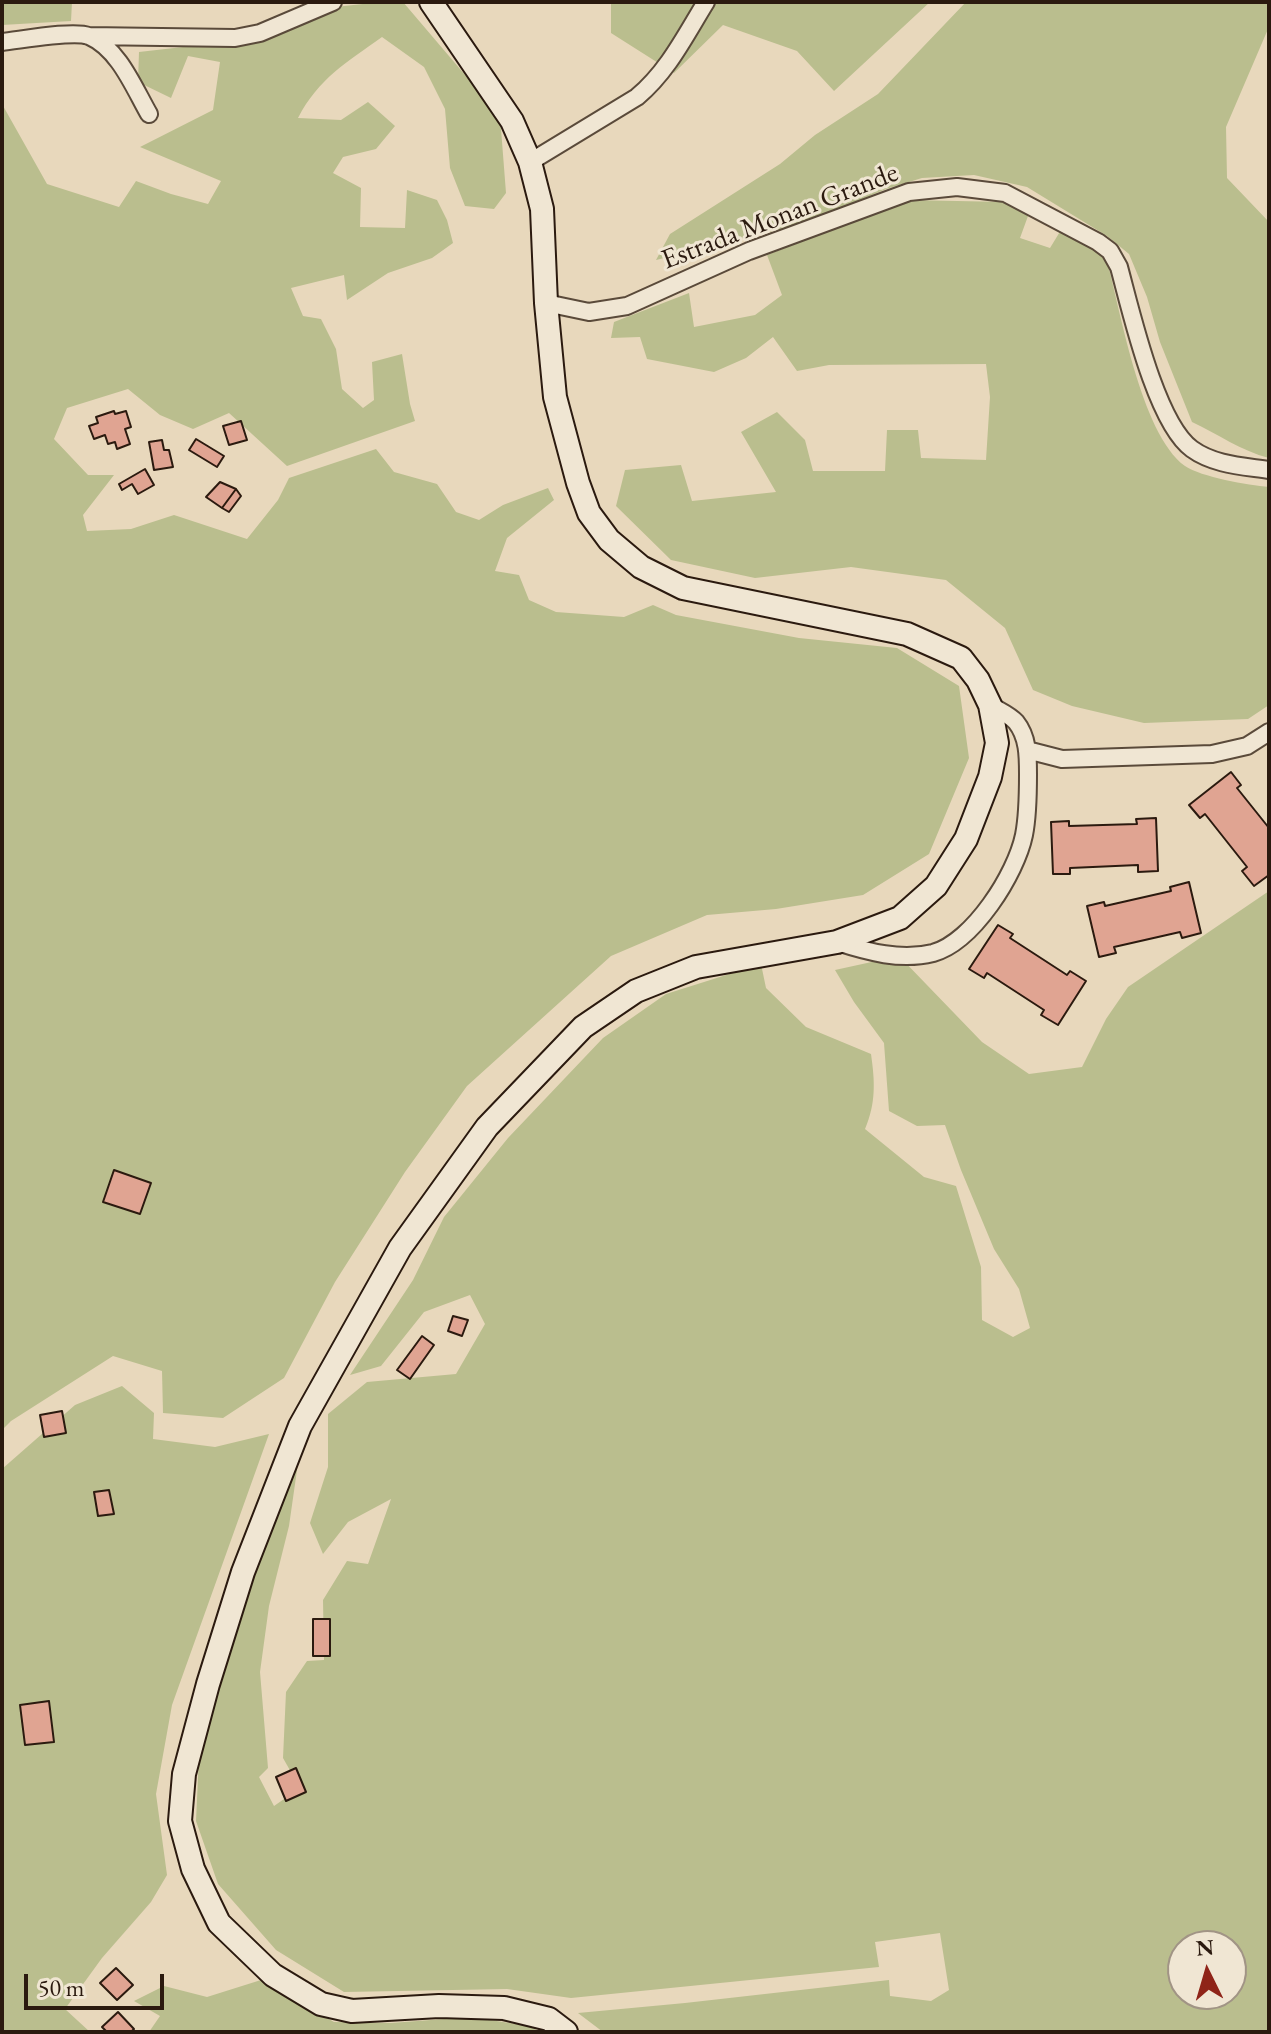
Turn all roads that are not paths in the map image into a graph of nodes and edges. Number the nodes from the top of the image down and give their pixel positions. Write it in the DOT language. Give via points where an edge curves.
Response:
graph roads {
  1 [pos="333,2"];
  2 [pos="431,2"];
  3 [pos="706,2"];
  4 [pos="88,36"];
  5 [pos="2,42"];
  6 [pos="149,114"];
  7 [pos="530,162"];
  8 [pos="546,303"];
  9 [pos="1269,470"];
  10 [pos="990,705"];
  11 [pos="1269,732"];
  12 [pos="1027,750"];
  13 [pos="837,942"];
  14 [pos="566,2032"];
  1 -- 4 [label="street" via="235,38"];
  2 -- 7 [label="main road" via="512,121"];
  3 -- 7 [label="street" via="651,86"];
  4 -- 5 [label="street"];
  4 -- 6 [label="street" via="123,67"];
  7 -- 8 [label="main road" via="542,209"];
  8 -- 9 [label="street, Estrada Monan Grande" via="589,312 627,306 749,251 909,192 957,187 1005,193 1110,251 1161,402 1173,428 1191,448 1215,461"];
  8 -- 10 [label="main road" via="555,397 585,503 609,540 641,567 683,588 907,634 961,658"];
  10 -- 12 [label="street" via="1014,720"];
  10 -- 13 [label="main road" via="997,743 990,777 959,851 936,886 900,918"];
  11 -- 12 [label="street" via="1247,746 1212,754 1062,759"];
  12 -- 13 [label="street" via="1024,837 1009,875 983,914 936,952 909,957"];
  13 -- 14 [label="main road" via="696,967 636,991 583,1027 487,1127 400,1248 300,1426 243,1572 184,1774 180,1821 193,1869 219,1923 273,1975 321,2004 352,2011 504,2008 549,2019"];
}
